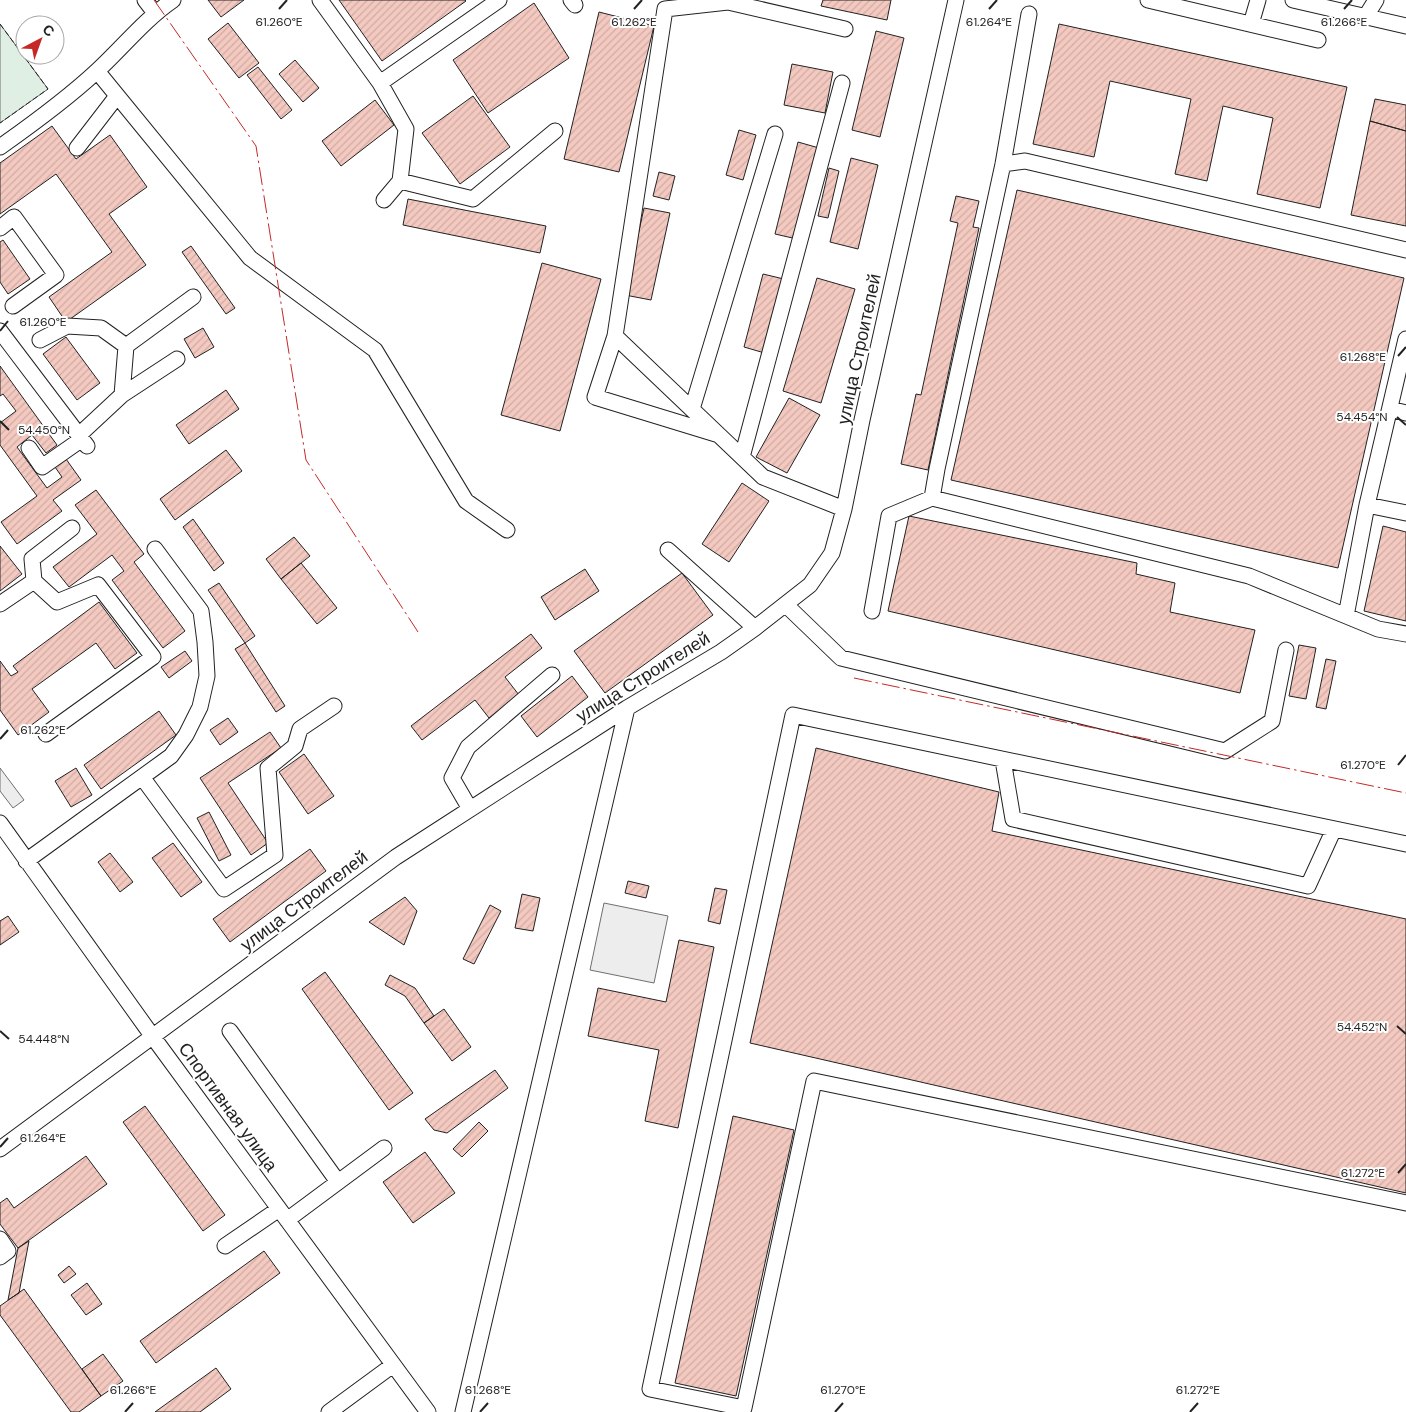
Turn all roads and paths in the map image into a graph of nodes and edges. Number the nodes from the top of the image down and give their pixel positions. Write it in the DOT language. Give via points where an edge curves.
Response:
graph roads {
  1 [pos="145,0"];
  2 [pos="173,0"];
  3 [pos="320,0"];
  4 [pos="498,0"];
  5 [pos="956,0"];
  6 [pos="1148,0"];
  7 [pos="1258,0"];
  8 [pos="1293,0"];
  9 [pos="1376,0"];
  10 [pos="155,13"];
  11 [pos="1029,14"];
  12 [pos="1366,16"];
  13 [pos="1251,24"];
  14 [pos="1406,26"];
  15 [pos="845,29"];
  16 [pos="1318,40"];
  17 [pos="97,71"];
  18 [pos="380,83"];
  19 [pos="842,83"];
  20 [pos="117,96"];
  21 [pos="555,131"];
  22 [pos="775,134"];
  23 [pos="0,147"];
  24 [pos="77,148"];
  25 [pos="1002,164"];
  26 [pos="400,181"];
  27 [pos="384,200"];
  28 [pos="0,228"];
  29 [pos="1406,250"];
  30 [pos="193,297"];
  31 [pos="13,306"];
  32 [pos="0,331"];
  33 [pos="615,336"];
  34 [pos="1406,339"];
  35 [pos="40,340"];
  36 [pos="126,346"];
  37 [pos="177,359"];
  38 [pos="122,395"];
  39 [pos="692,409"];
  40 [pos="1390,409"];
  41 [pos="1406,413"];
  42 [pos="720,436"];
  43 [pos="83,440"];
  44 [pos="29,448"];
  45 [pos="742,457"];
  46 [pos="932,498"];
  47 [pos="1367,504"];
  48 [pos="844,509"];
  49 [pos="1406,513"];
  50 [pos="72,528"];
  51 [pos="507,530"];
  52 [pos="155,548"];
  53 [pos="668,550"];
  54 [pos="34,581"];
  55 [pos="0,604"];
  56 [pos="786,605"];
  57 [pos="872,611"];
  58 [pos="1346,616"];
  59 [pos="755,628"];
  60 [pos="1406,634"];
  61 [pos="1286,650"];
  62 [pos="552,675"];
  63 [pos="334,706"];
  64 [pos="627,708"];
  65 [pos="46,734"];
  66 [pos="1003,760"];
  67 [pos="142,776"];
  68 [pos="470,809"];
  69 [pos="1334,829"];
  70 [pos="2,830"];
  71 [pos="1406,844"];
  72 [pos="26,861"];
  73 [pos="230,1030"];
  74 [pos="153,1037"];
  75 [pos="0,1148"];
  76 [pos="384,1148"];
  77 [pos="338,1182"];
  78 [pos="1406,1203"];
  79 [pos="283,1215"];
  80 [pos="0,1239"];
  81 [pos="225,1246"];
  82 [pos="0,1257"];
  83 [pos="393,1365"];
  84 [pos="329,1412"];
  85 [pos="428,1412"];
  86 [pos="463,1412"];
  1 -- 10 [label="street"];
  2 -- 10 [label="street"];
  3 -- 18 [label="street"];
  4 -- 18 [label="street"];
  5 -- 48 [label="street, улица Строителей"];
  6 -- 13 [label="street"];
  7 -- 13 [label="street"];
  8 -- 12 [label="street"];
  9 -- 12 [label="street"];
  10 -- 17 [label="street"];
  11 -- 25 [label="street"];
  12 -- 14 [label="street"];
  13 -- 16 [label="street"];
  15 -- 33 [label="street" via="728,2 664,9"];
  17 -- 20 [label="street"];
  17 -- 23 [label="street"];
  18 -- 26 [label="street" via="406,130"];
  19 -- 45 [label="street"];
  20 -- 24 [label="street"];
  20 -- 51 [label="street" via="250,258 375,350 466,501"];
  21 -- 26 [label="street" via="473,199"];
  22 -- 39 [label="street"];
  25 -- 29 [label="street" via="1025,161"];
  25 -- 46 [label="street"];
  26 -- 27 [label="street"];
  28 -- 31 [label="street" via="14,217 56,275"];
  30 -- 36 [label="street"];
  32 -- 43 [label="street"];
  33 -- 39 [label="street"];
  33 -- 42 [label="street" via="595,397"];
  34 -- 40 [label="street"];
  35 -- 36 [label="street" via="67,326 101,328"];
  36 -- 38 [label="street"];
  37 -- 38 [label="street"];
  38 -- 43 [label="street"];
  39 -- 42 [label="street"];
  40 -- 41 [label="street"];
  40 -- 47 [label="street"];
  42 -- 45 [label="street"];
  43 -- 44 [label="street" via="42,467"];
  45 -- 48 [label="street" via="763,476"];
  46 -- 57 [label="street" via="889,516"];
  46 -- 58 [label="street" via="1249,576"];
  47 -- 49 [label="street"];
  47 -- 58 [label="street"];
  48 -- 56 [label="street, улица Строителей" via="832,553 810,586"];
  50 -- 54 [label="street" via="32,558"];
  52 -- 67 [label="street" via="201,611 207,676 200,707 186,735 171,756"];
  53 -- 59 [label="street"];
  54 -- 55 [label="street"];
  54 -- 65 [label="street" via="57,602 98,584 153,657"];
  56 -- 59 [label="street, улица Строителей"];
  56 -- 61 [label="street" via="841,658 1225,751 1272,721"];
  58 -- 60 [label="street" via="1378,630"];
  59 -- 64 [label="street, улица Строителей"];
  62 -- 68 [label="street" via="468,746 452,778"];
  63 -- 67 [label="street" via="300,729 295,746 268,768 275,855 224,889"];
  64 -- 68 [label="street, улица Строителей"];
  64 -- 86 [label="street"];
  66 -- 69 [label="street"];
  66 -- 69 [label="street" via="1013,819 1308,886"];
  66 -- 78 [label="street" via="793,716 650,1389 744,1408 814,1082"];
  67 -- 72 [label="street"];
  68 -- 74 [label="street, улица Строителей" via="396,857"];
  69 -- 71 [label="street"];
  70 -- 72 [label="street, Спортивная улица"];
  72 -- 74 [label="street, Спортивная улица"];
  73 -- 77 [label="street"];
  74 -- 75 [label="street, улица Строителей"];
  74 -- 79 [label="street, Спортивная улица"];
  76 -- 77 [label="street"];
  77 -- 79 [label="street"];
  79 -- 81 [label="street"];
  79 -- 83 [label="street, Спортивная улица"];
  80 -- 82 [label="street" via="8,1251"];
  83 -- 84 [label="street"];
  83 -- 85 [label="street, Спортивная улица"];
}
